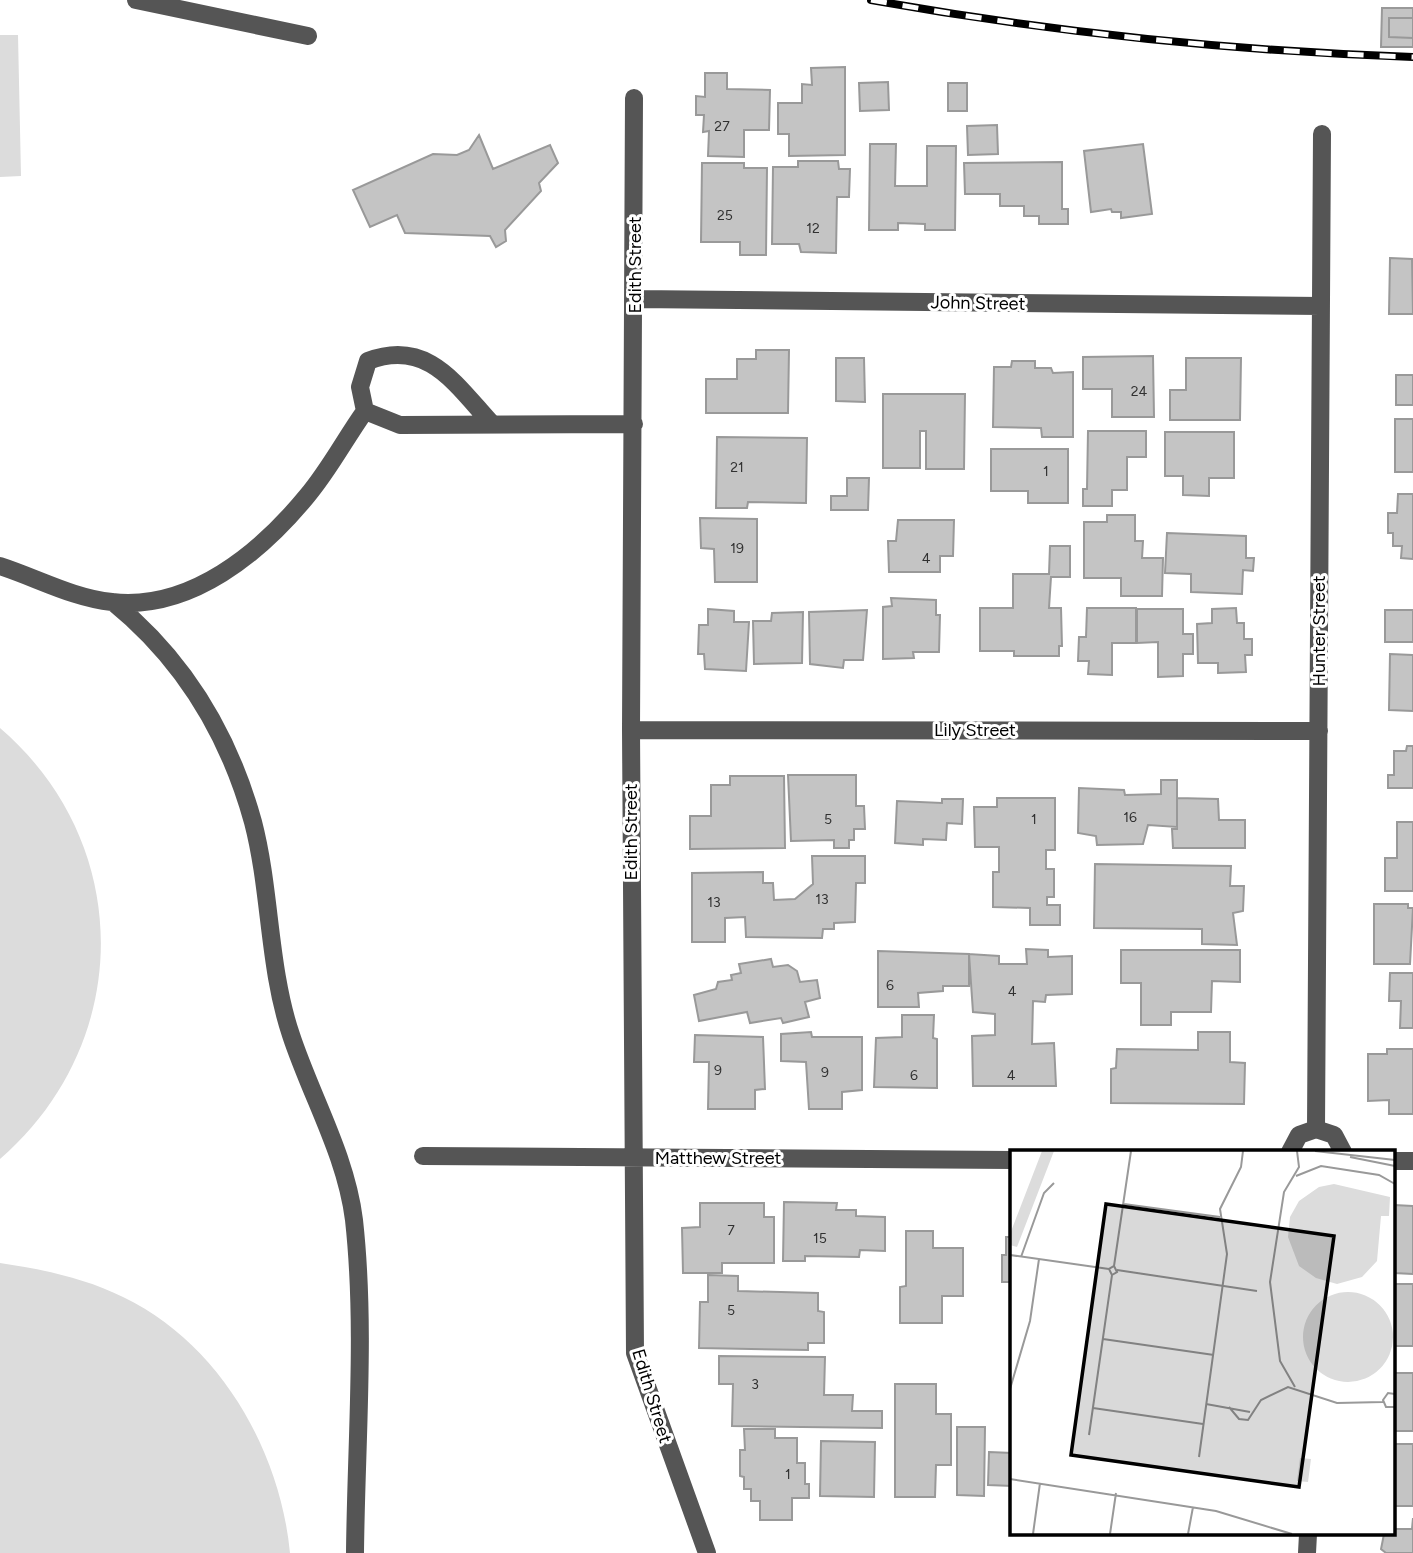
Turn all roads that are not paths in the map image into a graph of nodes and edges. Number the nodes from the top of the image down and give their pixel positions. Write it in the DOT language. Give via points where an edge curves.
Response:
graph roads {
  1 [pos="136,0"];
  2 [pos="308,36"];
  3 [pos="634,98"];
  4 [pos="1322,134"];
  5 [pos="635,299"];
  6 [pos="1321,306"];
  7 [pos="365,411"];
  8 [pos="492,424"];
  9 [pos="634,424"];
  10 [pos="0,566"];
  11 [pos="114,602"];
  12 [pos="631,730"];
  13 [pos="1319,732"];
  14 [pos="1316,1129"];
  15 [pos="1291,1150"];
  16 [pos="1342,1150"];
  17 [pos="423,1156"];
  18 [pos="632,1158"];
  19 [pos="1010,1160"];
  20 [pos="355,1553"];
  21 [pos="708,1553"];
  1 -- 2 [label="street"];
  3 -- 5 [label="street, Edith Street"];
  4 -- 6 [label="street, Hunter Street"];
  5 -- 6 [label="street, John Street"];
  5 -- 9 [label="street, Edith Street"];
  6 -- 13 [label="street, Hunter Street"];
  7 -- 8 [label="street" via="400,425"];
  7 -- 8 [label="street" via="360,387 368,361 390,352 423,359 449,376"];
  7 -- 11 [label="street" via="307,496 251,553 190,590"];
  8 -- 9 [label="street"];
  9 -- 12 [label="street, Edith Street"];
  10 -- 11 [label="street" via="71,593"];
  11 -- 20 [label="street" via="153,638 187,679 211,714 226,750 253,822 290,1033 351,1196 359,1276"];
  12 -- 13 [label="street, Lily Street"];
  12 -- 18 [label="street, Edith Street"];
  13 -- 14 [label="street, Hunter Street"];
  14 -- 15 [label="street" via="1299,1135"];
  14 -- 16 [label="street" via="1334,1135"];
  17 -- 18 [label="street, Matthew Street"];
  18 -- 19 [label="street, Matthew Street"];
  18 -- 21 [label="street, Edith Street" via="635,1353"];
}
